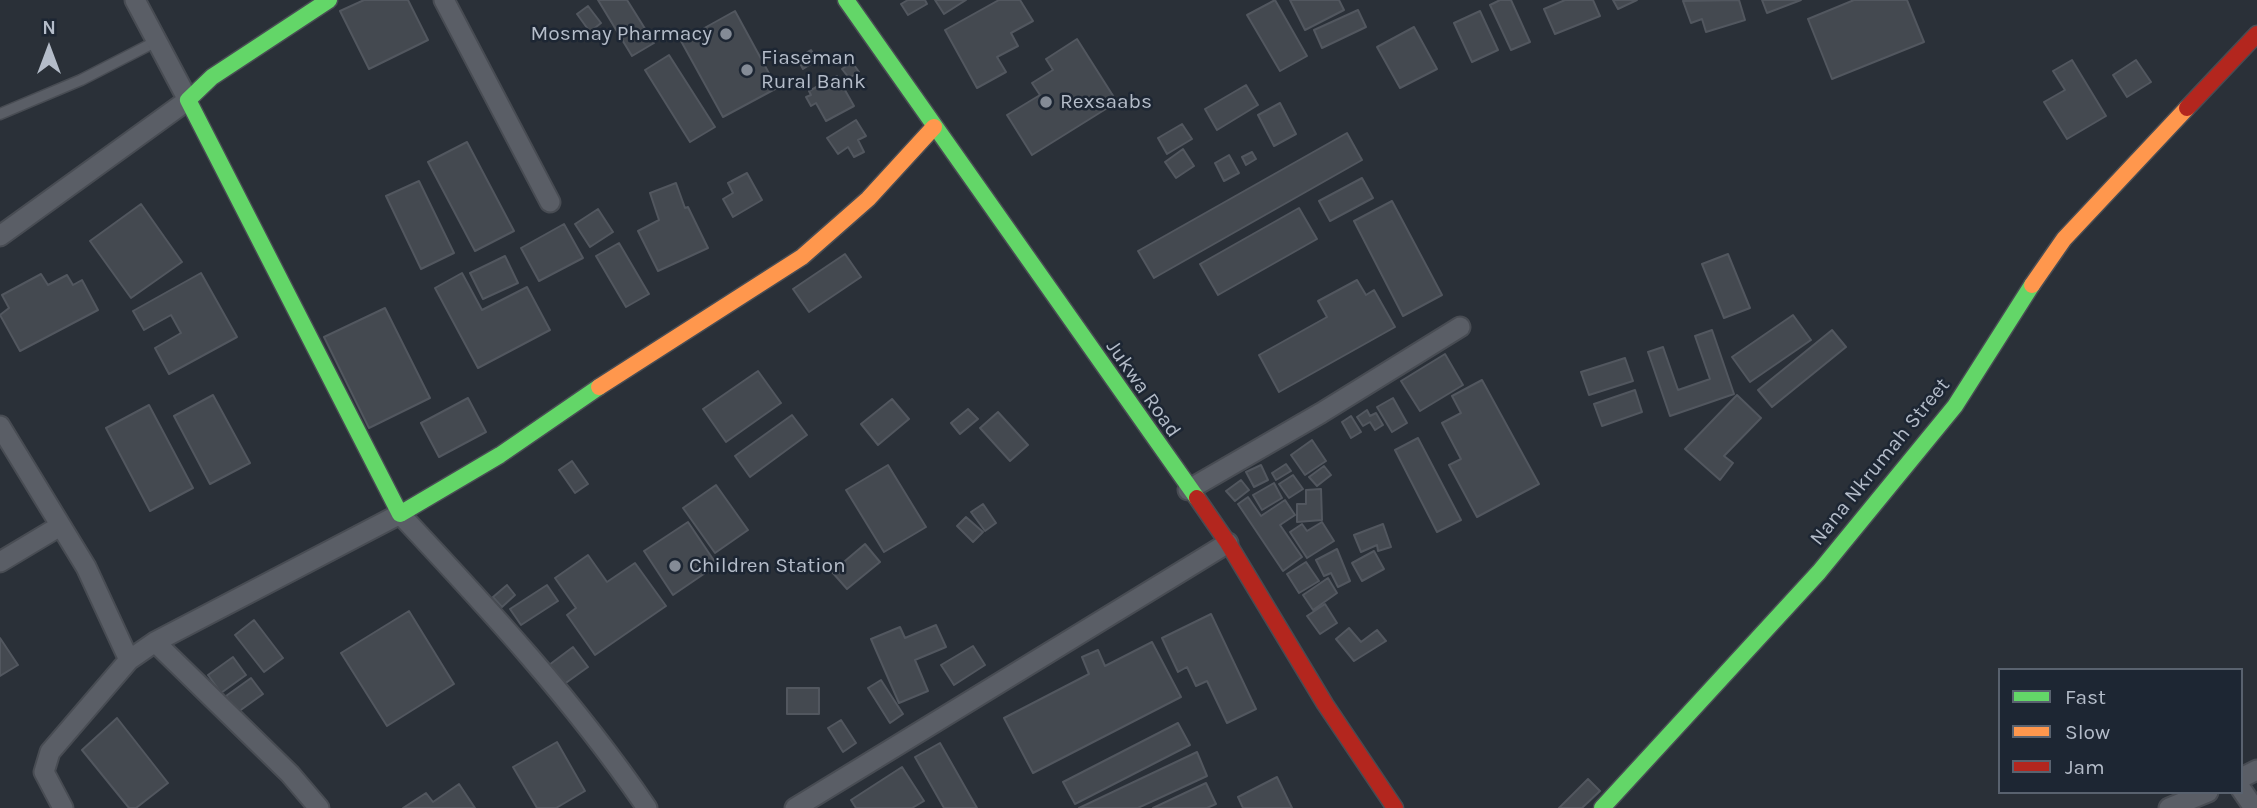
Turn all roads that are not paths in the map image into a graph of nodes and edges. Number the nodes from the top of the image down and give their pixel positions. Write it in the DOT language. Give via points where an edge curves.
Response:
graph roads {
  1 [pos="135,0"];
  2 [pos="329,0"];
  3 [pos="444,0"];
  4 [pos="846,0"];
  5 [pos="2257,34"];
  6 [pos="157,41"];
  7 [pos="188,100"];
  8 [pos="0,114"];
  9 [pos="934,127"];
  10 [pos="550,202"];
  11 [pos="0,236"];
  12 [pos="1460,327"];
  13 [pos="0,426"];
  14 [pos="1188,490"];
  15 [pos="400,514"];
  16 [pos="60,526"];
  17 [pos="1228,543"];
  18 [pos="0,562"];
  19 [pos="155,642"];
  20 [pos="129,660"];
  21 [pos="2243,792"];
  22 [pos="2203,794"];
  23 [pos="63,808"];
  24 [pos="319,808"];
  25 [pos="647,808"];
  26 [pos="795,808"];
  27 [pos="1395,808"];
  28 [pos="1602,808"];
  29 [pos="2169,808"];
  30 [pos="2254,808"];
  1 -- 6 [label="street"];
  2 -- 7 [label="street" via="212,76"];
  3 -- 10 [label="street"];
  4 -- 9 [label="street, Jukwa Road"];
  5 -- 28 [label="street, Nana Nkrumah Street" via="2064,239 1955,406 1819,572"];
  6 -- 7 [label="street"];
  6 -- 8 [label="lane"];
  7 -- 11 [label="street"];
  7 -- 15 [label="street"];
  9 -- 14 [label="street, Jukwa Road"];
  9 -- 15 [label="street" via="869,199 802,257 500,455"];
  12 -- 14 [label="street"];
  13 -- 16 [label="street"];
  14 -- 17 [label="street, Jukwa Road"];
  15 -- 19 [label="street"];
  15 -- 25 [label="street" via="522,646 602,742"];
  16 -- 18 [label="street"];
  16 -- 20 [label="street" via="86,567"];
  17 -- 26 [label="street"];
  17 -- 27 [label="street, Jukwa Road" via="1325,704"];
  19 -- 20 [label="street"];
  19 -- 24 [label="street"];
  20 -- 23 [label="street" via="50,752 44,772"];
  21 -- 30 [label="street"];
  22 -- 29 [label="street"];
}
